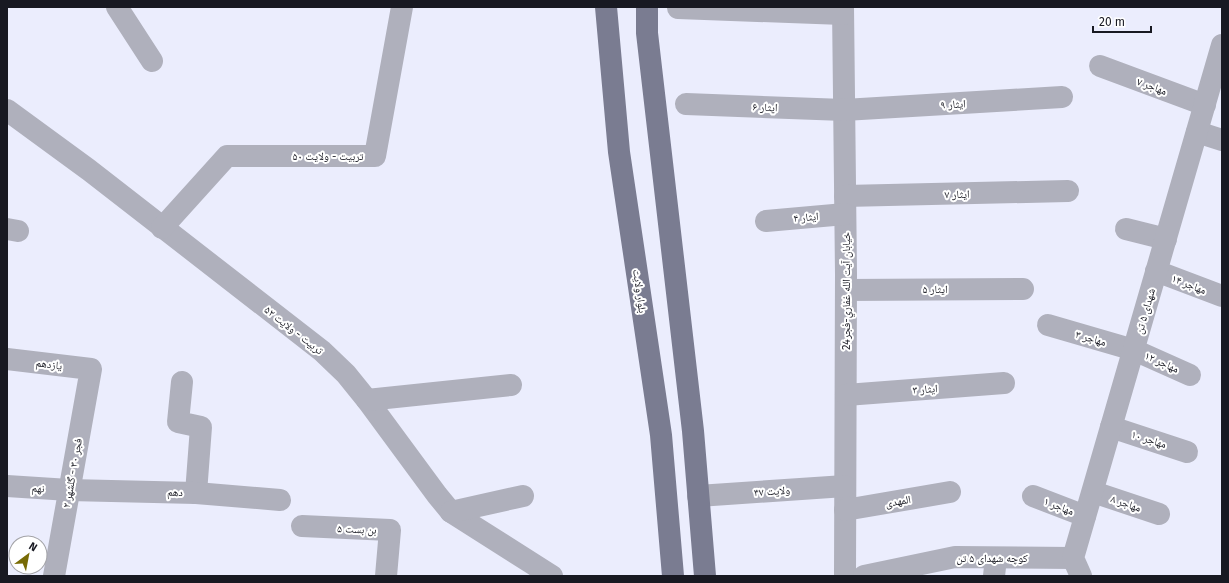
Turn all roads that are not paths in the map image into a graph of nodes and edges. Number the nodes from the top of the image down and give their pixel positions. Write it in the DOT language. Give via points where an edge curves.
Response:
graph roads {
  1 [pos="117,7"];
  2 [pos="402,7"];
  3 [pos="606,7"];
  4 [pos="647,7"];
  5 [pos="678,8"];
  6 [pos="843,11"];
  7 [pos="1222,45"];
  8 [pos="152,61"];
  9 [pos="1100,66"];
  10 [pos="1062,97"];
  11 [pos="686,104"];
  12 [pos="1204,105"];
  13 [pos="7,110"];
  14 [pos="844,110"];
  15 [pos="1197,132"];
  16 [pos="1222,140"];
  17 [pos="1068,191"];
  18 [pos="845,205"];
  19 [pos="766,221"];
  20 [pos="162,228"];
  21 [pos="1126,229"];
  22 [pos="1166,239"];
  23 [pos="1156,271"];
  24 [pos="1023,289"];
  25 [pos="846,290"];
  26 [pos="1222,296"];
  27 [pos="1048,325"];
  28 [pos="1134,350"];
  29 [pos="7,359"];
  30 [pos="91,369"];
  31 [pos="1190,375"];
  32 [pos="182,382"];
  33 [pos="1004,383"];
  34 [pos="511,385"];
  35 [pos="846,395"];
  36 [pos="367,400"];
  37 [pos="1111,427"];
  38 [pos="1187,452"];
  39 [pos="7,486"];
  40 [pos="845,486"];
  41 [pos="69,490"];
  42 [pos="950,492"];
  43 [pos="1093,492"];
  44 [pos="196,493"];
  45 [pos="523,496"];
  46 [pos="698,496"];
  47 [pos="1033,496"];
  48 [pos="280,500"];
  49 [pos="845,510"];
  50 [pos="451,512"];
  51 [pos="1159,514"];
  52 [pos="1086,516"];
  53 [pos="302,526"];
  54 [pos="995,567"];
  55 [pos="1077,567"];
  56 [pos="54,576"];
  57 [pos="386,576"];
  58 [pos="552,576"];
  59 [pos="673,576"];
  60 [pos="705,576"];
  61 [pos="845,576"];
  62 [pos="864,576"];
  1 -- 8 [label="street"];
  2 -- 20 [label="street, تربیت - ولایت ۵۰" via="375,156 227,156"];
  3 -- 59 [label="main road, بلوار ولایت" via="620,152 661,435"];
  4 -- 46 [label="main road" via="647,33 693,431"];
  5 -- 6 [label="street"];
  6 -- 14 [label="street, خيابان آيت الله غفاري-فجر24"];
  7 -- 12 [label="street, شهدای ۵ تن"];
  9 -- 12 [label="street, مهاجر ۷"];
  10 -- 14 [label="street, ایثار ۹"];
  11 -- 14 [label="street, ایثار ۶"];
  12 -- 15 [label="street, شهدای ۵ تن"];
  13 -- 20 [label="street, تربیت - ولایت ۵۲"];
  14 -- 18 [label="street, خيابان آيت الله غفاري-فجر24"];
  15 -- 16 [label="street"];
  15 -- 22 [label="street, شهدای ۵ تن"];
  17 -- 18 [label="street, ایثار ۷"];
  18 -- 19 [label="street, ایثار ۴"];
  18 -- 25 [label="street, خيابان آيت الله غفاري-فجر24"];
  20 -- 36 [label="street, تربیت - ولایت ۵۲" via="322,351 346,374"];
  21 -- 22 [label="street"];
  22 -- 23 [label="street, شهدای ۵ تن"];
  23 -- 26 [label="street, مهاجر ۱۴"];
  23 -- 28 [label="street, شهدای ۵ تن"];
  24 -- 25 [label="street, ایثار ۵"];
  25 -- 35 [label="street, خيابان آيت الله غفاري-فجر24"];
  27 -- 28 [label="street, مهاجر ۳"];
  28 -- 31 [label="street, مهاجر ۱۲"];
  28 -- 37 [label="street, شهدای ۵ تن"];
  29 -- 30 [label="street, یازدهم"];
  30 -- 41 [label="street, فجر ۳۰ - گلشهر ۲"];
  32 -- 44 [label="street" via="178,422 201,427"];
  33 -- 35 [label="street, ایثار ۳"];
  34 -- 36 [label="street"];
  35 -- 40 [label="street, خيابان آيت الله غفاري-فجر24"];
  36 -- 50 [label="street, تربیت - ولایت ۵۲"];
  37 -- 38 [label="street, مهاجر ۱۰"];
  37 -- 43 [label="street, شهدای ۵ تن"];
  39 -- 41 [label="street, نهم"];
  40 -- 46 [label="street, ولایت ۴۷"];
  40 -- 49 [label="street, خيابان آيت الله غفاري-فجر24"];
  41 -- 44 [label="street, دهم"];
  41 -- 56 [label="street, فجر ۳۰ - گلشهر ۲"];
  42 -- 49 [label="street, المهدی"];
  43 -- 51 [label="street, مهاجر ۸"];
  43 -- 52 [label="street, شهدای ۵ تن"];
  44 -- 48 [label="street, دهم"];
  45 -- 50 [label="street"];
  46 -- 60 [label="main road"];
  47 -- 52 [label="street, مهاجر ۱"];
  49 -- 61 [label="street, خيابان آيت الله غفاري-فجر24"];
  50 -- 58 [label="street, تربیت - ولایت ۵۲"];
  52 -- 55 [label="street, شهدای ۵ تن"];
  53 -- 57 [label="street, بن بست ۵" via="390,530"];
  54 -- 55 [label="street, کوچه شهدای ۵ تن"];
  54 -- 62 [label="street, کوچه شهدای ۵ تن" via="955,558"];
}
